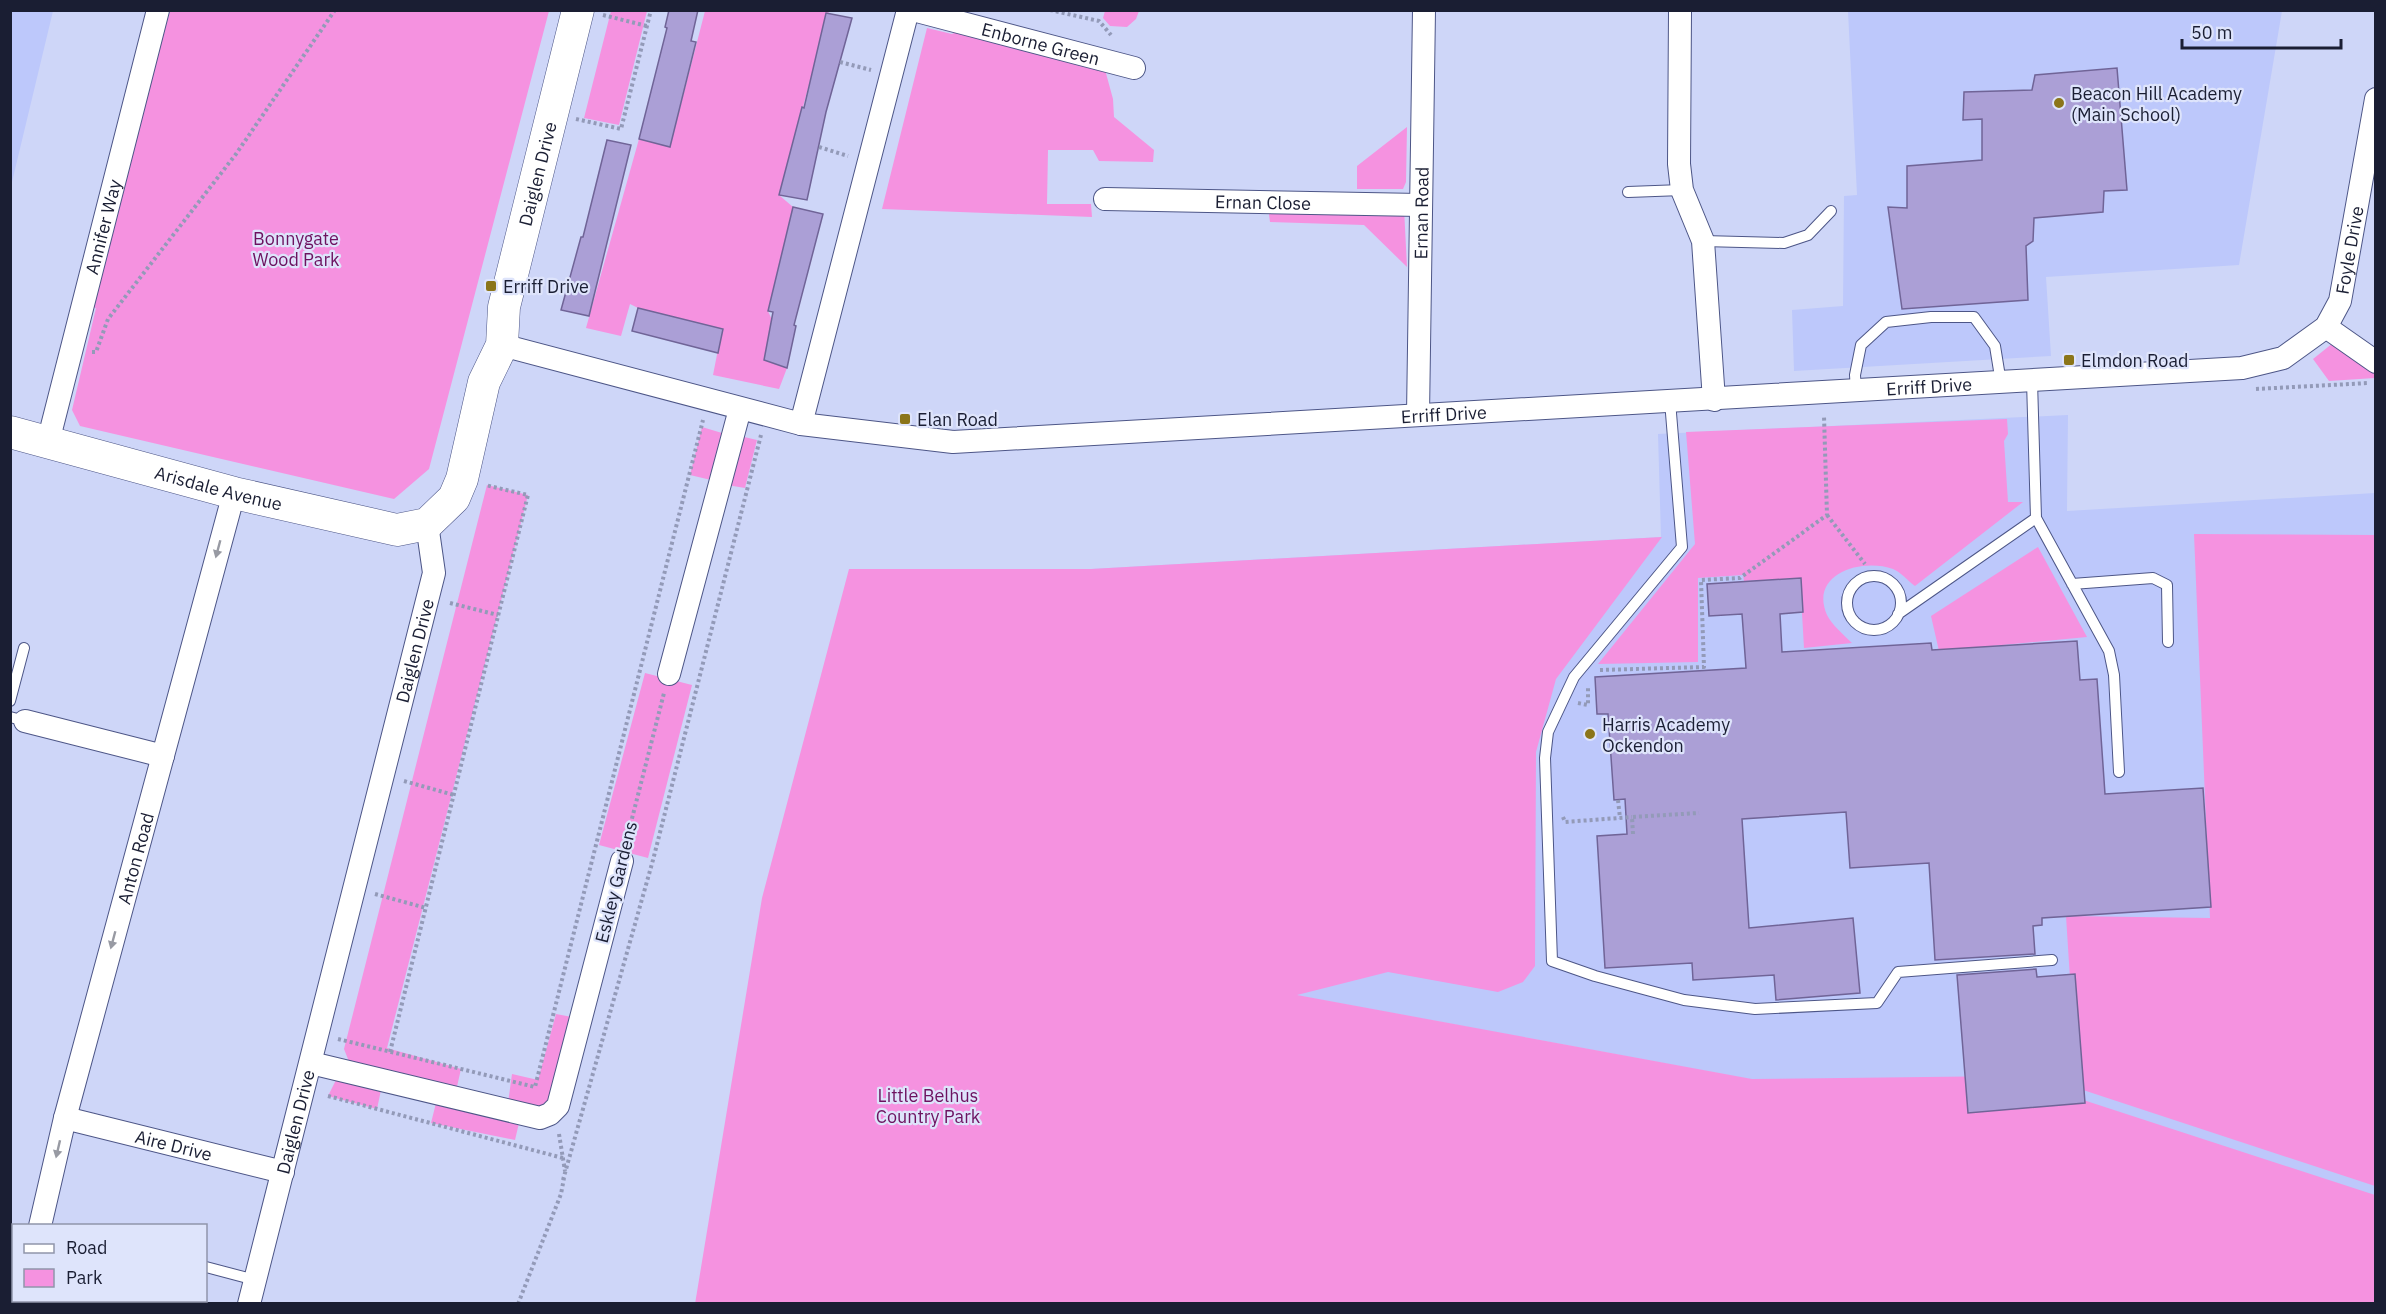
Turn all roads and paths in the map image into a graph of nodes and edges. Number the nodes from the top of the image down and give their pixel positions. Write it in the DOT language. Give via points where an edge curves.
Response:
graph roads {
  1 [pos="158,10"];
  2 [pos="335,10"];
  3 [pos="651,10"];
  4 [pos="908,10"];
  5 [pos="913,10"];
  6 [pos="1050,10"];
  7 [pos="1424,10"];
  8 [pos="1681,11"];
  9 [pos="590,13"];
  10 [pos="647,26"];
  11 [pos="1111,35"];
  12 [pos="840,62"];
  13 [pos="1134,68"];
  14 [pos="892,75"];
  15 [pos="2376,99"];
  16 [pos="576,119"];
  17 [pos="819,147"];
  18 [pos="869,162"];
  19 [pos="1682,190"];
  20 [pos="1628,192"];
  21 [pos="1105,199"];
  22 [pos="1420,205"];
  23 [pos="1831,211"];
  24 [pos="1703,242"];
  25 [pos="2326,327"];
  26 [pos="502,345"];
  27 [pos="84,351"];
  28 [pos="2376,362"];
  29 [pos="2032,381"];
  30 [pos="2001,383"];
  31 [pos="2376,383"];
  32 [pos="2244,389"];
  33 [pos="1856,392"];
  34 [pos="1714,400"];
  35 [pos="1670,401"];
  36 [pos="740,409"];
  37 [pos="1418,415"];
  38 [pos="1824,416"];
  39 [pos="703,420"];
  40 [pos="801,424"];
  41 [pos="10,432"];
  42 [pos="761,435"];
  43 [pos="48,442"];
  44 [pos="480,484"];
  45 [pos="234,492"];
  46 [pos="1827,515"];
  47 [pos="2036,518"];
  48 [pos="427,524"];
  49 [pos="1865,564"];
  50 [pos="2072,584"];
  51 [pos="450,603"];
  52 [pos="1898,614"];
  53 [pos="498,615"];
  54 [pos="2168,642"];
  55 [pos="24,648"];
  56 [pos="1599,670"];
  57 [pos="669,674"];
  58 [pos="1588,682"];
  59 [pos="10,700"];
  60 [pos="1560,702"];
  61 [pos="18,719"];
  62 [pos="163,756"];
  63 [pos="2119,772"];
  64 [pos="404,781"];
  65 [pos="453,795"];
  66 [pos="1618,800"];
  67 [pos="1699,813"];
  68 [pos="1562,814"];
  69 [pos="1632,817"];
  70 [pos="1620,818"];
  71 [pos="1633,834"];
  72 [pos="622,861"];
  73 [pos="375,894"];
  74 [pos="426,908"];
  75 [pos="2052,960"];
  76 [pos="337,1039"];
  77 [pos="390,1052"];
  78 [pos="311,1063"];
  79 [pos="328,1096"];
  80 [pos="550,1114"];
  81 [pos="65,1118"];
  82 [pos="563,1158"];
  83 [pos="283,1172"];
  84 [pos="564,1180"];
  85 [pos="40,1224"];
  86 [pos="207,1267"];
  87 [pos="255,1280"];
  88 [pos="249,1304"];
  89 [pos="518,1304"];
  1 -- 43 [label="street, Annifer Way"];
  2 -- 27 [label="path" via="236,154 108,319 96,352"];
  3 -- 10 [label="path"];
  4 -- 14 [label="street"];
  5 -- 13 [label="street, Enborne Green"];
  6 -- 11 [label="path" via="1099,21"];
  7 -- 22 [label="street, Ernan Road"];
  8 -- 19 [label="street" via="1678,150"];
  9 -- 10 [label="path"];
  9 -- 26 [label="street, Daiglen Drive" via="504,307"];
  10 -- 16 [label="path" via="621,129"];
  12 -- 14 [label="path"];
  14 -- 18 [label="street"];
  15 -- 25 [label="street, Foyle Drive" via="2340,301"];
  17 -- 18 [label="path"];
  18 -- 40 [label="street"];
  19 -- 20 [label="lane"];
  19 -- 24 [label="street"];
  21 -- 22 [label="street, Ernan Close"];
  22 -- 37 [label="street, Ernan Road"];
  23 -- 24 [label="lane" via="1808,235 1784,243"];
  24 -- 34 [label="street"];
  25 -- 28 [label="street"];
  25 -- 29 [label="street, Erriff Drive" via="2283,358 2242,368"];
  26 -- 36 [label="street, Erriff Drive"];
  26 -- 48 [label="street, Daiglen Drive" via="484,382 462,479 454,498"];
  29 -- 30 [label="street, Erriff Drive"];
  29 -- 47 [label="lane"];
  30 -- 33 [label="street, Erriff Drive"];
  30 -- 33 [label="lane" via="1995,346 1974,317 1931,317 1886,322 1861,345"];
  31 -- 32 [label="path"];
  33 -- 34 [label="street, Erriff Drive"];
  34 -- 35 [label="street, Erriff Drive"];
  35 -- 37 [label="street, Erriff Drive"];
  35 -- 60 [label="lane" via="1682,547 1574,676"];
  36 -- 40 [label="street, Erriff Drive"];
  36 -- 57 [label="street"];
  37 -- 40 [label="street, Erriff Drive" via="953,442"];
  38 -- 46 [label="path"];
  39 -- 77 [label="path" via="535,1087"];
  41 -- 43 [label="street, Arisdale Avenue"];
  42 -- 84 [label="path" via="653,860"];
  43 -- 45 [label="street, Arisdale Avenue"];
  44 -- 53 [label="path" via="528,495"];
  45 -- 48 [label="street, Arisdale Avenue" via="398,530"];
  45 -- 62 [label="street, Anton Road, one-way"];
  46 -- 49 [label="path"];
  46 -- 56 [label="path" via="1740,578 1701,580 1704,667"];
  47 -- 50 [label="lane"];
  47 -- 52 [label="lane"];
  48 -- 78 [label="street, Daiglen Drive" via="434,573"];
  50 -- 54 [label="lane" via="2153,578 2167,585"];
  50 -- 63 [label="lane" via="2109,651 2114,675"];
  51 -- 53 [label="path"];
  52 -- 52 [label="lane" via="1885,627 1867,629 1852,620 1848,594 1859,580 1885,579 1900,598"];
  53 -- 65 [label="path"];
  55 -- 59 [label="lane"];
  57 -- 72 [label="path, Eskley Gardens"];
  58 -- 60 [label="path" via="1588,705"];
  60 -- 75 [label="lane" via="1548,732 1545,758 1552,961 1684,1000 1755,1010 1877,1003 1898,972"];
  61 -- 62 [label="street"];
  62 -- 81 [label="street, Anton Road, one-way"];
  64 -- 65 [label="path"];
  65 -- 74 [label="path"];
  66 -- 70 [label="path"];
  67 -- 69 [label="path"];
  68 -- 70 [label="path" via="1565,822"];
  69 -- 70 [label="path"];
  69 -- 71 [label="path"];
  72 -- 80 [label="street, Eskley Gardens" via="558,1106"];
  73 -- 74 [label="path"];
  74 -- 77 [label="path"];
  76 -- 77 [label="path"];
  78 -- 80 [label="street" via="540,1118"];
  78 -- 83 [label="street, Daiglen Drive"];
  79 -- 82 [label="path"];
  80 -- 82 [label="path" via="559,1132"];
  81 -- 83 [label="street, Aire Drive"];
  81 -- 85 [label="street, Anton Road, one-way"];
  82 -- 84 [label="path"];
  83 -- 87 [label="street, Daiglen Drive"];
  84 -- 89 [label="path"];
  86 -- 87 [label="lane"];
  87 -- 88 [label="street, Daiglen Drive"];
}
